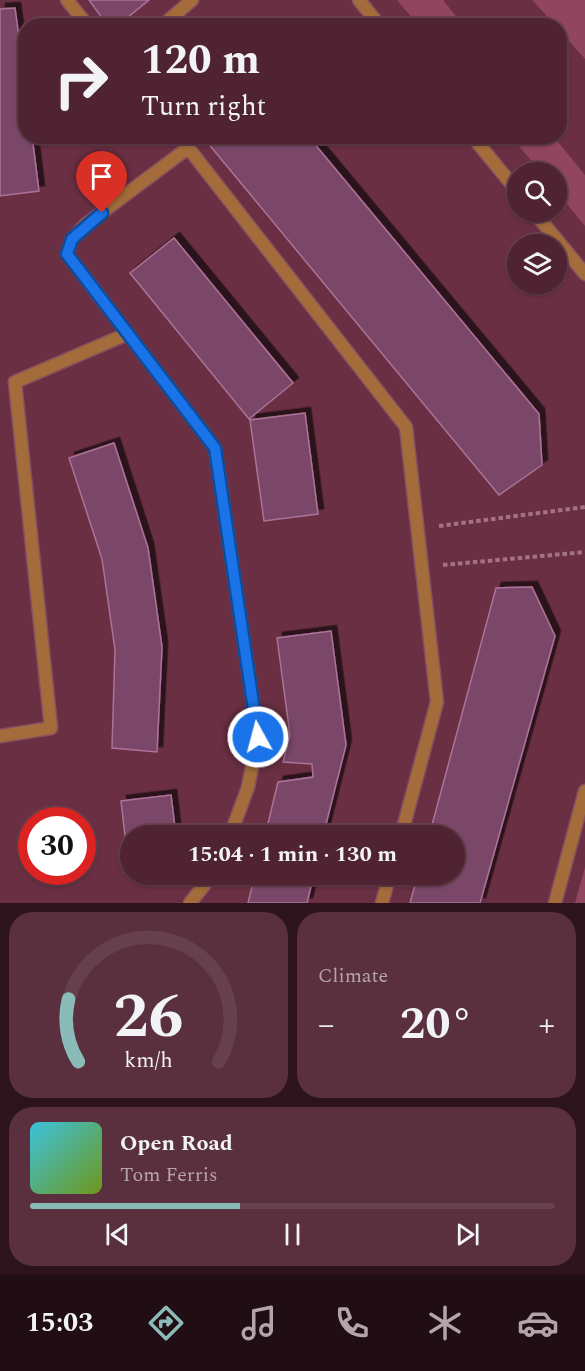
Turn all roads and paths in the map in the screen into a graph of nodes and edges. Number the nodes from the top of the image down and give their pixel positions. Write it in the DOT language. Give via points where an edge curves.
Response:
graph roads {
  1 [pos="68,0"];
  2 [pos="192,0"];
  3 [pos="359,0"];
  4 [pos="82,18"];
  5 [pos="171,18"];
  6 [pos="374,18"];
  7 [pos="185,144"];
  8 [pos="479,144"];
  9 [pos="188,148"];
  10 [pos="507,179"];
  11 [pos="542,222"];
  12 [pos="585,273"];
  13 [pos="127,334"];
  14 [pos="585,507"];
  15 [pos="417,529"];
  16 [pos="585,552"];
  17 [pos="421,567"];
  18 [pos="0,736"];
  19 [pos="585,791"];
  20 [pos="234,825"];
  21 [pos="404,825"];
  22 [pos="204,885"];
  23 [pos="387,885"];
  24 [pos="190,903"];
  25 [pos="382,903"];
  26 [pos="555,903"];
  1 -- 4 [label="street"];
  2 -- 5 [label="street"];
  3 -- 6 [label="street"];
  7 -- 9 [label="street"];
  8 -- 10 [label="street"];
  9 -- 13 [label="street" via="85,225 72,239 67,254"];
  9 -- 15 [label="street" via="406,427"];
  11 -- 12 [label="street"];
  13 -- 18 [label="street" via="15,382 51,728"];
  13 -- 20 [label="street" via="215,448 258,737 248,787"];
  14 -- 15 [label="path"];
  15 -- 17 [label="street"];
  16 -- 17 [label="path"];
  17 -- 21 [label="street" via="437,702"];
  19 -- 26 [label="street"];
  22 -- 24 [label="street"];
  23 -- 25 [label="street"];
}
